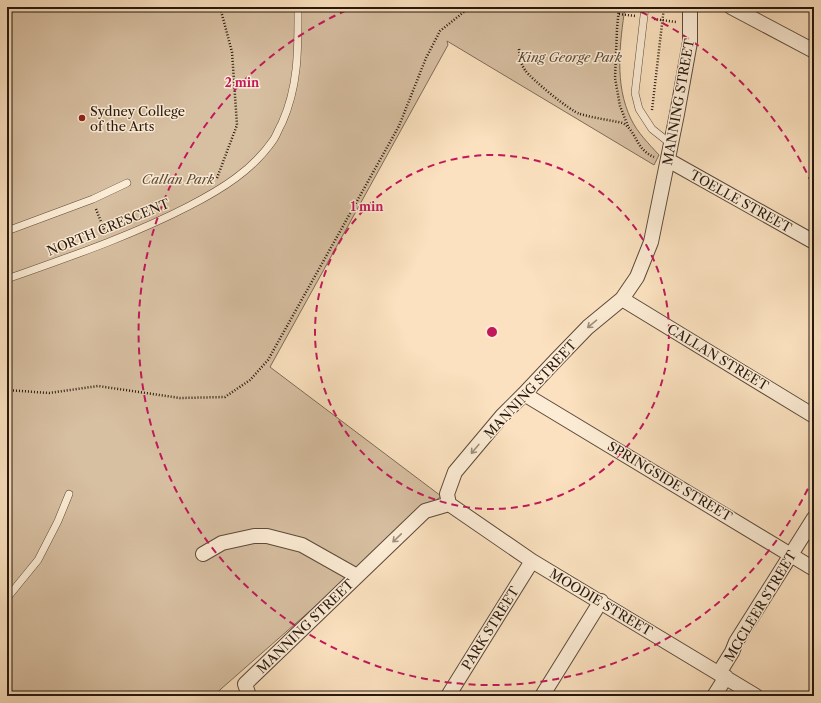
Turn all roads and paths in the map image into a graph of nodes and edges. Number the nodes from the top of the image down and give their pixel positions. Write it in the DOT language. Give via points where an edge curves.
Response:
graph roads {
  1 [pos="220,7"];
  2 [pos="298,7"];
  3 [pos="473,7"];
  4 [pos="619,7"];
  5 [pos="645,7"];
  6 [pos="664,7"];
  7 [pos="690,7"];
  8 [pos="731,7"];
  9 [pos="618,14"];
  10 [pos="643,17"];
  11 [pos="662,20"];
  12 [pos="690,25"];
  13 [pos="519,49"];
  14 [pos="814,52"];
  15 [pos="652,110"];
  16 [pos="629,127"];
  17 [pos="671,144"];
  18 [pos="668,160"];
  19 [pos="127,183"];
  20 [pos="210,195"];
  21 [pos="93,199"];
  22 [pos="7,231"];
  23 [pos="109,242"];
  24 [pos="814,242"];
  25 [pos="7,279"];
  26 [pos="622,299"];
  27 [pos="7,390"];
  28 [pos="524,394"];
  29 [pos="814,416"];
  30 [pos="69,494"];
  31 [pos="449,504"];
  32 [pos="814,518"];
  33 [pos="203,554"];
  34 [pos="791,555"];
  35 [pos="532,561"];
  36 [pos="814,569"];
  37 [pos="357,576"];
  38 [pos="7,598"];
  39 [pos="601,601"];
  40 [pos="722,675"];
  41 [pos="249,696"];
  42 [pos="448,696"];
  43 [pos="542,696"];
  44 [pos="714,696"];
  45 [pos="756,696"];
  1 -- 20 [label="path" via="232,52 237,125"];
  2 -- 20 [label="lane, NORTH CRESCENT" via="295,84 286,114 274,138 258,159 234,180"];
  3 -- 27 [label="path" via="440,31 426,58 399,126 268,360 250,380 224,397 180,398 98,386 49,393"];
  4 -- 9 [label="path"];
  5 -- 10 [label="lane"];
  6 -- 11 [label="path"];
  7 -- 12 [label="street, MANNING STREET"];
  8 -- 14 [label="street"];
  9 -- 10 [label="path"];
  9 -- 16 [label="path" via="615,78 620,106"];
  10 -- 11 [label="path"];
  10 -- 17 [label="lane" via="635,86 636,100 652,129"];
  11 -- 12 [label="path"];
  11 -- 15 [label="path"];
  12 -- 17 [label="street, MANNING STREET" via="687,62"];
  13 -- 16 [label="path" via="524,70 574,111 623,123"];
  16 -- 18 [label="path" via="642,150 655,158"];
  17 -- 18 [label="street, MANNING STREET"];
  18 -- 24 [label="street, TOELLE STREET"];
  18 -- 26 [label="street, MANNING STREET" via="651,242 637,277"];
  19 -- 21 [label="lane"];
  20 -- 23 [label="lane, NORTH CRESCENT" via="161,221"];
  21 -- 22 [label="lane"];
  21 -- 23 [label="path"];
  23 -- 25 [label="lane, NORTH CRESCENT"];
  26 -- 28 [label="street, MANNING STREET, one-way" via="588,327"];
  26 -- 29 [label="street, CALLAN STREET"];
  28 -- 31 [label="street, MANNING STREET, one-way" via="455,472 447,494"];
  28 -- 34 [label="street, SPRINGSIDE STREET"];
  30 -- 38 [label="lane" via="38,560"];
  31 -- 35 [label="street, MOODIE STREET"];
  31 -- 37 [label="street, MANNING STREET, one-way" via="425,511"];
  32 -- 34 [label="street, MCCLEER STREET"];
  33 -- 37 [label="street" via="222,542 267,536 302,545"];
  34 -- 36 [label="street, SPRINGSIDE STREET"];
  34 -- 40 [label="street, MCCLEER STREET" via="736,642"];
  35 -- 39 [label="street, MOODIE STREET"];
  35 -- 42 [label="street, PARK STREET"];
  37 -- 41 [label="street, MANNING STREET" via="245,684"];
  39 -- 40 [label="street, MOODIE STREET"];
  39 -- 43 [label="street"];
  40 -- 44 [label="street, MCCLEER STREET"];
  40 -- 45 [label="street, MOODIE STREET"];
}
